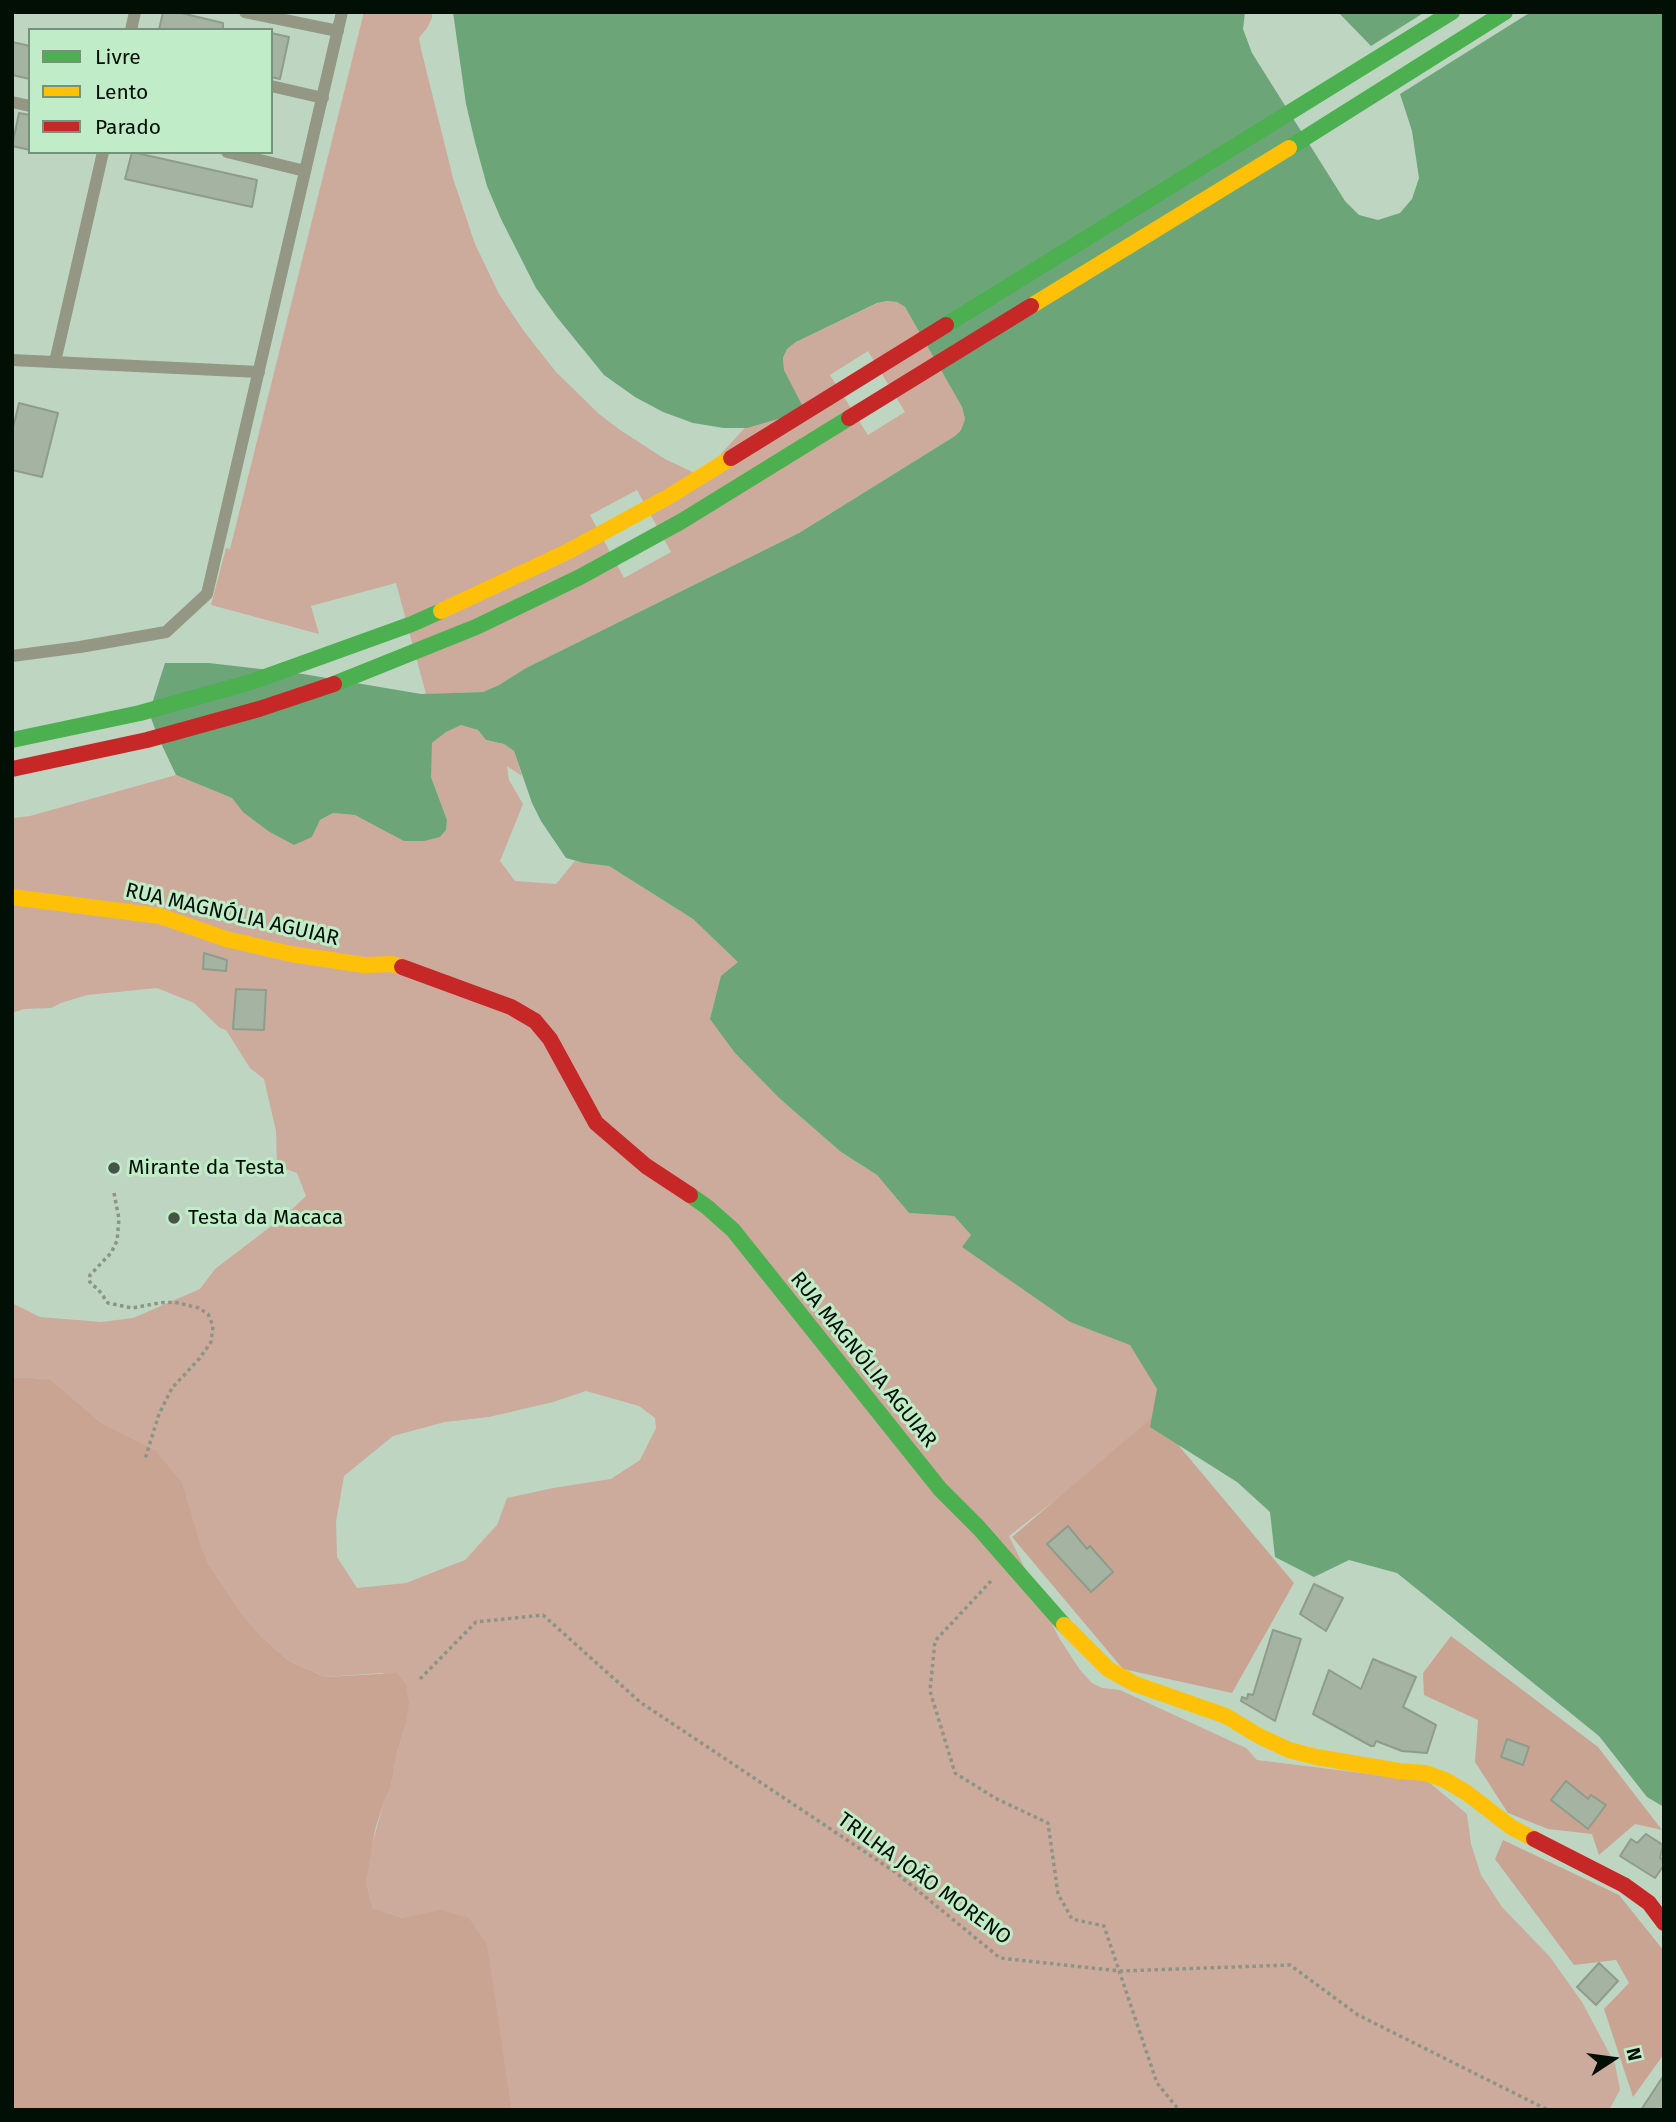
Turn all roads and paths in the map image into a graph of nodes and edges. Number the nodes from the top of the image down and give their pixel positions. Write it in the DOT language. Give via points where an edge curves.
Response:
graph roads {
  1 [pos="245,12"];
  2 [pos="342,12"];
  3 [pos="1452,12"];
  4 [pos="1505,12"];
  5 [pos="338,31"];
  6 [pos="273,86"];
  7 [pos="323,98"];
  8 [pos="103,154"];
  9 [pos="235,154"];
  10 [pos="305,171"];
  11 [pos="12,360"];
  12 [pos="55,362"];
  13 [pos="259,372"];
  14 [pos="12,656"];
  15 [pos="12,740"];
  16 [pos="12,769"];
  17 [pos="12,897"];
  18 [pos="114,1193"];
  19 [pos="145,1459"];
  20 [pos="1009,1562"];
  21 [pos="420,1679"];
  22 [pos="1664,1923"];
  23 [pos="1120,1971"];
  24 [pos="1179,2110"];
  25 [pos="1548,2110"];
  1 -- 5 [label="lane"];
  2 -- 5 [label="lane"];
  3 -- 15 [label="main road" via="680,490 568,552 443,610 305,664 140,713"];
  4 -- 16 [label="main road" via="718,499 570,582 444,640 314,691 147,740"];
  5 -- 7 [label="lane"];
  6 -- 7 [label="lane"];
  7 -- 10 [label="lane"];
  8 -- 12 [label="lane"];
  9 -- 10 [label="lane"];
  10 -- 13 [label="lane"];
  11 -- 12 [label="lane"];
  12 -- 13 [label="lane"];
  13 -- 14 [label="lane" via="207,594 166,632"];
  17 -- 20 [label="main road, RUA MAGNÓLIA AGUIAR" via="160,916 226,939 291,954 364,965 391,964 511,1007 535,1021 550,1039 596,1123 733,1230 940,1489"];
  18 -- 19 [label="path" via="117,1241 90,1275 91,1284 108,1303 132,1308 174,1302 199,1308 214,1326 211,1342 172,1388"];
  20 -- 22 [label="main road, RUA MAGNÓLIA AGUIAR" via="1090,1653 1135,1684 1226,1717 1289,1750 1445,1780 1530,1839 1624,1885 1649,1903"];
  20 -- 23 [label="path" via="934,1641 930,1691 955,1773 1048,1823 1058,1894 1072,1919 1104,1926"];
  21 -- 23 [label="path, TRILHA JOÃO MORENO" via="476,1622 543,1615 640,1702 895,1872 1000,1958"];
  23 -- 24 [label="path" via="1157,2083"];
  23 -- 25 [label="path, TRILHA JOÃO MORENO" via="1290,1965 1358,2015"];
}
